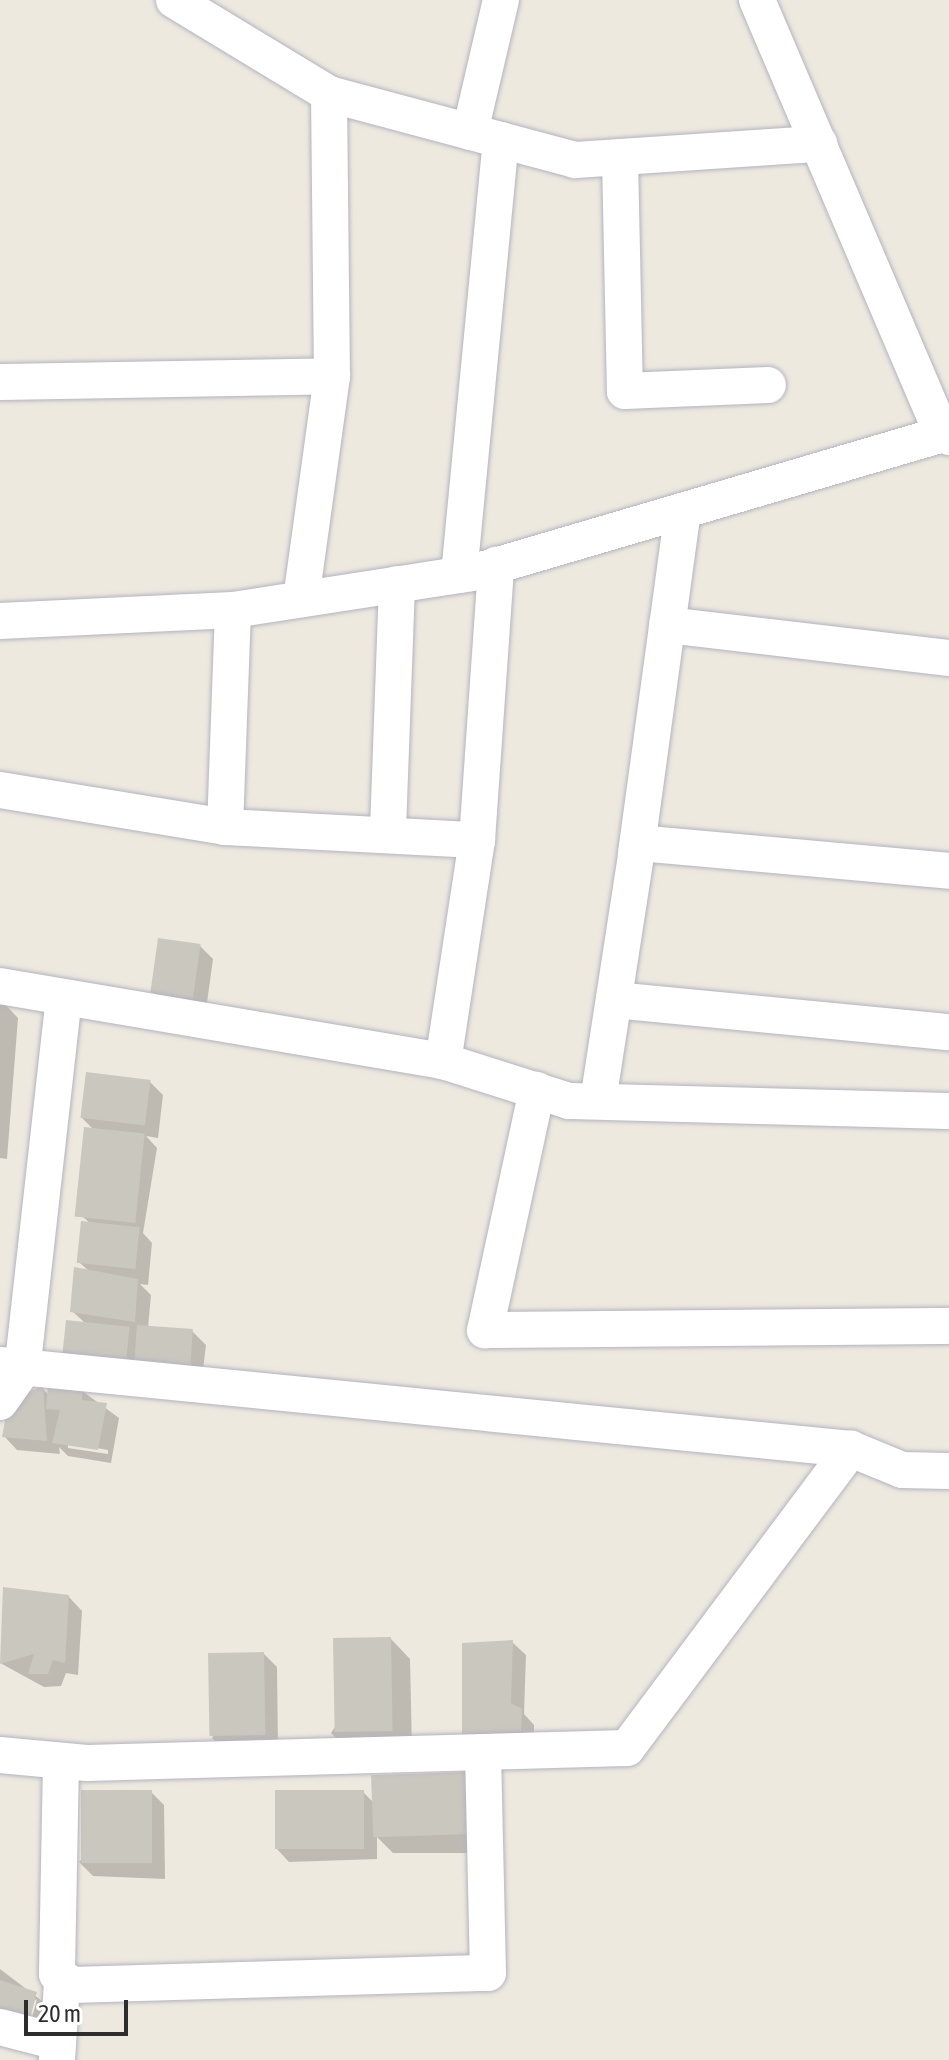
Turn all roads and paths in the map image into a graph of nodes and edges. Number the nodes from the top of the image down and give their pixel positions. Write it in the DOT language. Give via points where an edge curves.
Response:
graph roads {
  1 [pos="174,0"];
  2 [pos="501,0"];
  3 [pos="757,0"];
  4 [pos="329,94"];
  5 [pos="485,136"];
  6 [pos="819,144"];
  7 [pos="620,157"];
  8 [pos="332,376"];
  9 [pos="0,382"];
  10 [pos="768,385"];
  11 [pos="945,435"];
  12 [pos="683,511"];
  13 [pos="496,565"];
  14 [pos="459,575"];
  15 [pos="397,584"];
  16 [pos="301,599"];
  17 [pos="233,610"];
  18 [pos="0,621"];
  19 [pos="667,625"];
  20 [pos="949,658"];
  21 [pos="0,790"];
  22 [pos="225,827"];
  23 [pos="388,830"];
  24 [pos="477,840"];
  25 [pos="636,853"];
  26 [pos="949,871"];
  27 [pos="0,986"];
  28 [pos="64,997"];
  29 [pos="614,1000"];
  30 [pos="949,1032"];
  31 [pos="443,1061"];
  32 [pos="537,1090"];
  33 [pos="598,1101"];
  34 [pos="949,1111"];
  35 [pos="949,1326"];
  36 [pos="11,1368"];
  37 [pos="0,1402"];
  38 [pos="851,1449"];
  39 [pos="949,1471"];
  40 [pos="483,1752"];
  41 [pos="0,1755"];
  42 [pos="61,1762"];
  43 [pos="62,1983"];
  44 [pos="0,2027"];
  45 [pos="57,2051"];
  1 -- 4 [label="street"];
  2 -- 5 [label="street"];
  3 -- 6 [label="street"];
  4 -- 5 [label="street"];
  4 -- 8 [label="street"];
  5 -- 7 [label="street" via="575,160"];
  5 -- 14 [label="street"];
  6 -- 7 [label="street"];
  6 -- 11 [label="street"];
  7 -- 10 [label="street" via="625,391"];
  8 -- 9 [label="street"];
  8 -- 16 [label="street"];
  11 -- 12 [label="street"];
  12 -- 13 [label="street"];
  12 -- 19 [label="street"];
  13 -- 14 [label="street"];
  13 -- 24 [label="street"];
  14 -- 15 [label="street"];
  15 -- 16 [label="street"];
  15 -- 23 [label="street"];
  16 -- 17 [label="street"];
  17 -- 18 [label="street"];
  17 -- 22 [label="street"];
  19 -- 20 [label="street"];
  19 -- 25 [label="street"];
  21 -- 22 [label="street"];
  22 -- 23 [label="street"];
  23 -- 24 [label="street"];
  24 -- 31 [label="street"];
  25 -- 26 [label="street" via="638,843"];
  25 -- 29 [label="street"];
  27 -- 28 [label="street"];
  28 -- 31 [label="street"];
  28 -- 36 [label="street"];
  29 -- 30 [label="street"];
  29 -- 33 [label="street"];
  31 -- 32 [label="street"];
  32 -- 33 [label="street"];
  32 -- 35 [label="street" via="485,1330"];
  33 -- 34 [label="street"];
  36 -- 37 [label="street"];
  36 -- 38 [label="street"];
  38 -- 39 [label="street" via="902,1470"];
  38 -- 40 [label="street" via="627,1748"];
  40 -- 42 [label="street"];
  40 -- 43 [label="street" via="488,1973"];
  41 -- 42 [label="street"];
  42 -- 43 [label="street"];
  43 -- 45 [label="street"];
  44 -- 45 [label="street"];
}
